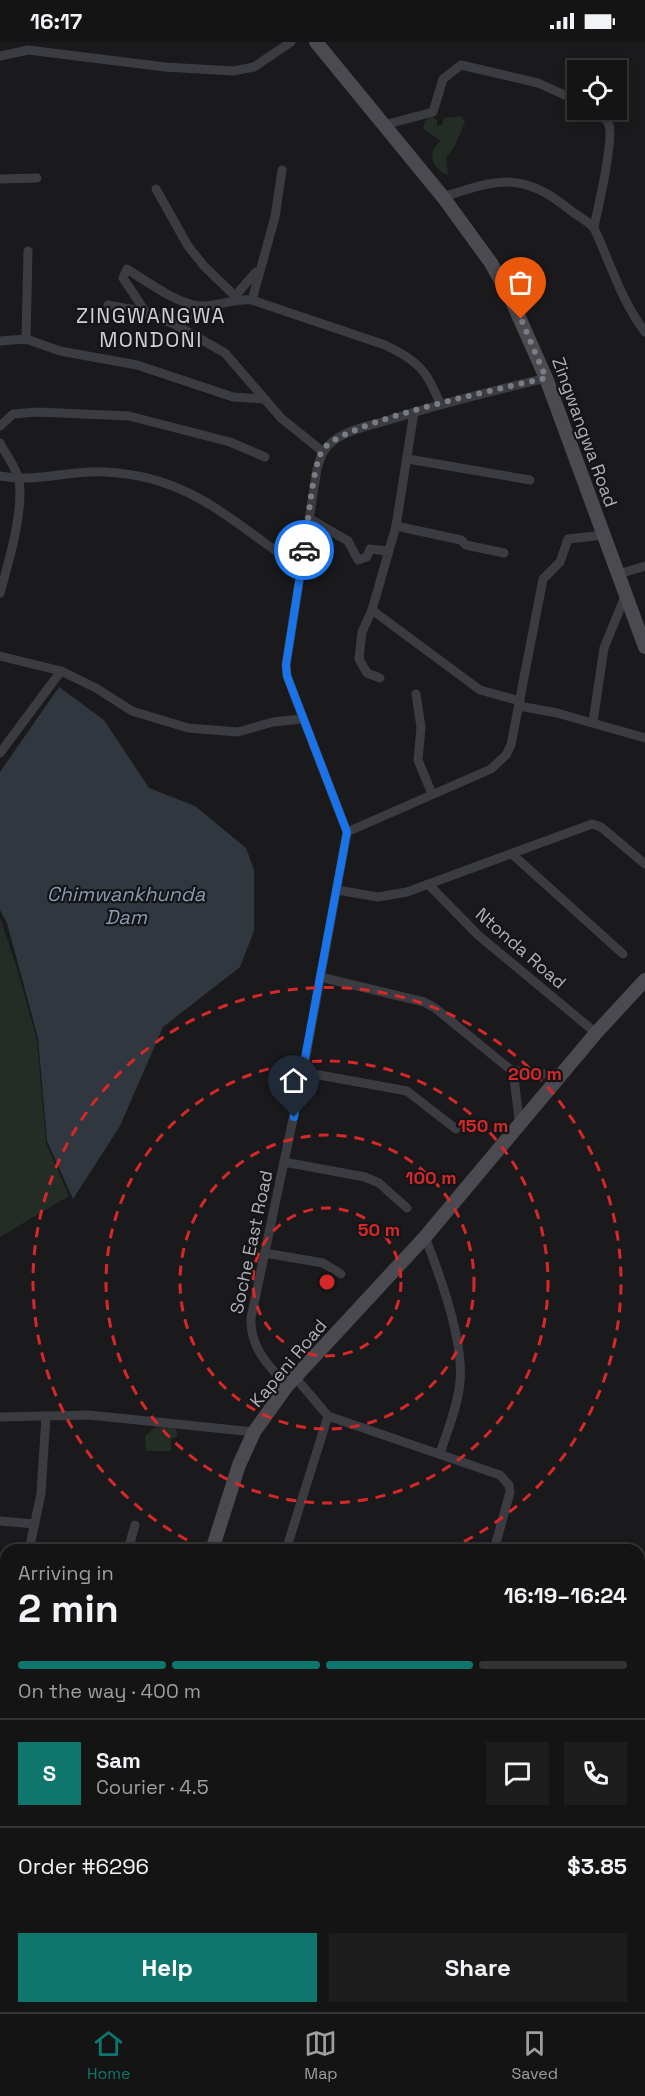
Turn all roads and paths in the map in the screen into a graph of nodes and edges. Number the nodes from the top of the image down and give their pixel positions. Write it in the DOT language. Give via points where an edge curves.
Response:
graph roads {
  1 [pos="291,42"];
  2 [pos="316,42"];
  3 [pos="0,56"];
  4 [pos="567,96"];
  5 [pos="606,120"];
  6 [pos="384,125"];
  7 [pos="282,170"];
  8 [pos="37,178"];
  9 [pos="0,179"];
  10 [pos="156,189"];
  11 [pos="443,197"];
  12 [pos="594,227"];
  13 [pos="28,251"];
  14 [pos="258,271"];
  15 [pos="236,297"];
  16 [pos="252,300"];
  17 [pos="108,305"];
  18 [pos="205,306"];
  19 [pos="145,312"];
  20 [pos="174,324"];
  21 [pos="645,332"];
  22 [pos="26,339"];
  23 [pos="0,341"];
  24 [pos="546,378"];
  25 [pos="265,399"];
  26 [pos="440,404"];
  27 [pos="414,412"];
  28 [pos="0,426"];
  29 [pos="0,443"];
  30 [pos="322,451"];
  31 [pos="265,457"];
  32 [pos="408,459"];
  33 [pos="0,476"];
  34 [pos="19,480"];
  35 [pos="530,480"];
  36 [pos="310,519"];
  37 [pos="396,526"];
  38 [pos="604,535"];
  39 [pos="388,551"];
  40 [pos="504,553"];
  41 [pos="645,566"];
  42 [pos="301,567"];
  43 [pos="619,574"];
  44 [pos="0,593"];
  45 [pos="626,594"];
  46 [pos="372,610"];
  47 [pos="645,647"];
  48 [pos="0,656"];
  49 [pos="62,671"];
  50 [pos="380,678"];
  51 [pos="417,694"];
  52 [pos="519,704"];
  53 [pos="302,719"];
  54 [pos="593,722"];
  55 [pos="645,738"];
  56 [pos="0,753"];
  57 [pos="432,794"];
  58 [pos="347,832"];
  59 [pos="512,854"];
  60 [pos="645,864"];
  61 [pos="428,884"];
  62 [pos="337,890"];
  63 [pos="623,954"];
  64 [pos="320,977"];
  65 [pos="645,980"];
  66 [pos="596,1033"];
  67 [pos="513,1070"];
  68 [pos="303,1072"];
  69 [pos="561,1076"];
  70 [pos="520,1127"];
  71 [pos="456,1129"];
  72 [pos="284,1162"];
  73 [pos="407,1208"];
  74 [pos="425,1237"];
  75 [pos="265,1252"];
  76 [pos="341,1274"];
  77 [pos="291,1382"];
  78 [pos="46,1416"];
  79 [pos="328,1416"];
  80 [pos="0,1417"];
  81 [pos="254,1432"];
  82 [pos="440,1454"];
  83 [pos="0,1521"];
  84 [pos="35,1524"];
  85 [pos="135,1525"];
  86 [pos="30,1544"];
  87 [pos="130,1544"];
  88 [pos="214,1544"];
  89 [pos="288,1544"];
  90 [pos="496,1544"];
  1 -- 3 [label="street" via="254,67 233,71 27,50"];
  2 -- 6 [label="main road, Zingwangwa Road"];
  4 -- 6 [label="street" via="538,83 461,65 443,79 434,112"];
  5 -- 12 [label="street" via="610,131 602,198"];
  6 -- 11 [label="main road, Zingwangwa Road"];
  7 -- 14 [label="street" via="275,217"];
  8 -- 9 [label="street"];
  10 -- 15 [label="street" via="188,246"];
  11 -- 12 [label="street" via="483,184 519,182 550,193"];
  11 -- 24 [label="main road, Zingwangwa Road" via="496,272 526,328"];
  12 -- 21 [label="street" via="627,307"];
  13 -- 22 [label="street"];
  14 -- 15 [label="street"];
  14 -- 16 [label="street"];
  15 -- 16 [label="street"];
  15 -- 18 [label="street"];
  16 -- 26 [label="street" via="406,355 423,368"];
  17 -- 19 [label="street"];
  18 -- 19 [label="street" via="183,302 127,269 123,278"];
  18 -- 20 [label="street"];
  19 -- 20 [label="street"];
  20 -- 25 [label="street" via="225,353"];
  22 -- 23 [label="street"];
  22 -- 25 [label="street" via="77,355 137,365 233,397"];
  24 -- 26 [label="street"];
  24 -- 38 [label="main road, Zingwangwa Road"];
  25 -- 30 [label="street" via="281,418"];
  26 -- 27 [label="street"];
  27 -- 30 [label="street" via="338,437"];
  27 -- 32 [label="street"];
  28 -- 31 [label="street" via="13,414 38,412 129,416 230,442"];
  29 -- 34 [label="street"];
  30 -- 36 [label="street"];
  32 -- 35 [label="street"];
  32 -- 37 [label="street"];
  33 -- 34 [label="street"];
  34 -- 42 [label="street" via="105,472 182,488 219,508"];
  34 -- 44 [label="street" via="14,532"];
  36 -- 39 [label="street" via="348,541 358,560 367,557 370,549"];
  36 -- 42 [label="street"];
  37 -- 39 [label="street"];
  37 -- 40 [label="street"];
  38 -- 43 [label="main road, Zingwangwa Road"];
  38 -- 52 [label="street" via="568,539 560,562 543,579"];
  39 -- 46 [label="street"];
  41 -- 43 [label="street"];
  42 -- 53 [label="street" via="286,665"];
  43 -- 45 [label="main road, Zingwangwa Road"];
  45 -- 47 [label="main road, Zingwangwa Road"];
  45 -- 54 [label="street" via="604,648"];
  46 -- 50 [label="street" via="362,632 358,659 367,673"];
  46 -- 52 [label="street" via="480,690"];
  48 -- 49 [label="street"];
  49 -- 53 [label="street" via="132,711 188,728 238,732"];
  49 -- 56 [label="street"];
  51 -- 57 [label="street" via="421,727 418,760"];
  52 -- 54 [label="street"];
  52 -- 57 [label="street" via="509,758"];
  53 -- 58 [label="street"];
  54 -- 55 [label="street"];
  57 -- 58 [label="street"];
  58 -- 62 [label="street, Soche East Road"];
  59 -- 60 [label="street" via="592,824 601,827"];
  59 -- 61 [label="street"];
  59 -- 63 [label="street"];
  61 -- 62 [label="street" via="378,897"];
  61 -- 66 [label="street, Ntonda Road" via="486,942"];
  62 -- 64 [label="street, Soche East Road"];
  64 -- 67 [label="street" via="424,1002"];
  64 -- 68 [label="street, Soche East Road"];
  65 -- 66 [label="main road, Kapeni Road"];
  66 -- 69 [label="main road, Kapeni Road"];
  67 -- 69 [label="street"];
  67 -- 70 [label="street"];
  68 -- 71 [label="street" via="407,1091"];
  68 -- 72 [label="street, Soche East Road"];
  69 -- 70 [label="main road, Kapeni Road"];
  70 -- 74 [label="main road, Kapeni Road"];
  72 -- 73 [label="street" via="365,1177 379,1183"];
  72 -- 75 [label="street, Soche East Road"];
  74 -- 77 [label="main road, Kapeni Road"];
  74 -- 82 [label="street" via="449,1314 460,1372"];
  75 -- 76 [label="street" via="323,1263"];
  75 -- 77 [label="street, Soche East Road" via="250,1333 262,1357"];
  77 -- 79 [label="street, Soche East Road"];
  77 -- 81 [label="main road, Kapeni Road"];
  78 -- 80 [label="street"];
  78 -- 81 [label="street" via="88,1415"];
  78 -- 84 [label="street" via="45,1457"];
  79 -- 82 [label="street"];
  79 -- 89 [label="street"];
  81 -- 88 [label="main road, Kapeni Road" via="230,1486"];
  82 -- 90 [label="street" via="500,1475 509,1485 510,1497"];
  83 -- 84 [label="street"];
  84 -- 86 [label="street"];
  85 -- 87 [label="street"];
}
